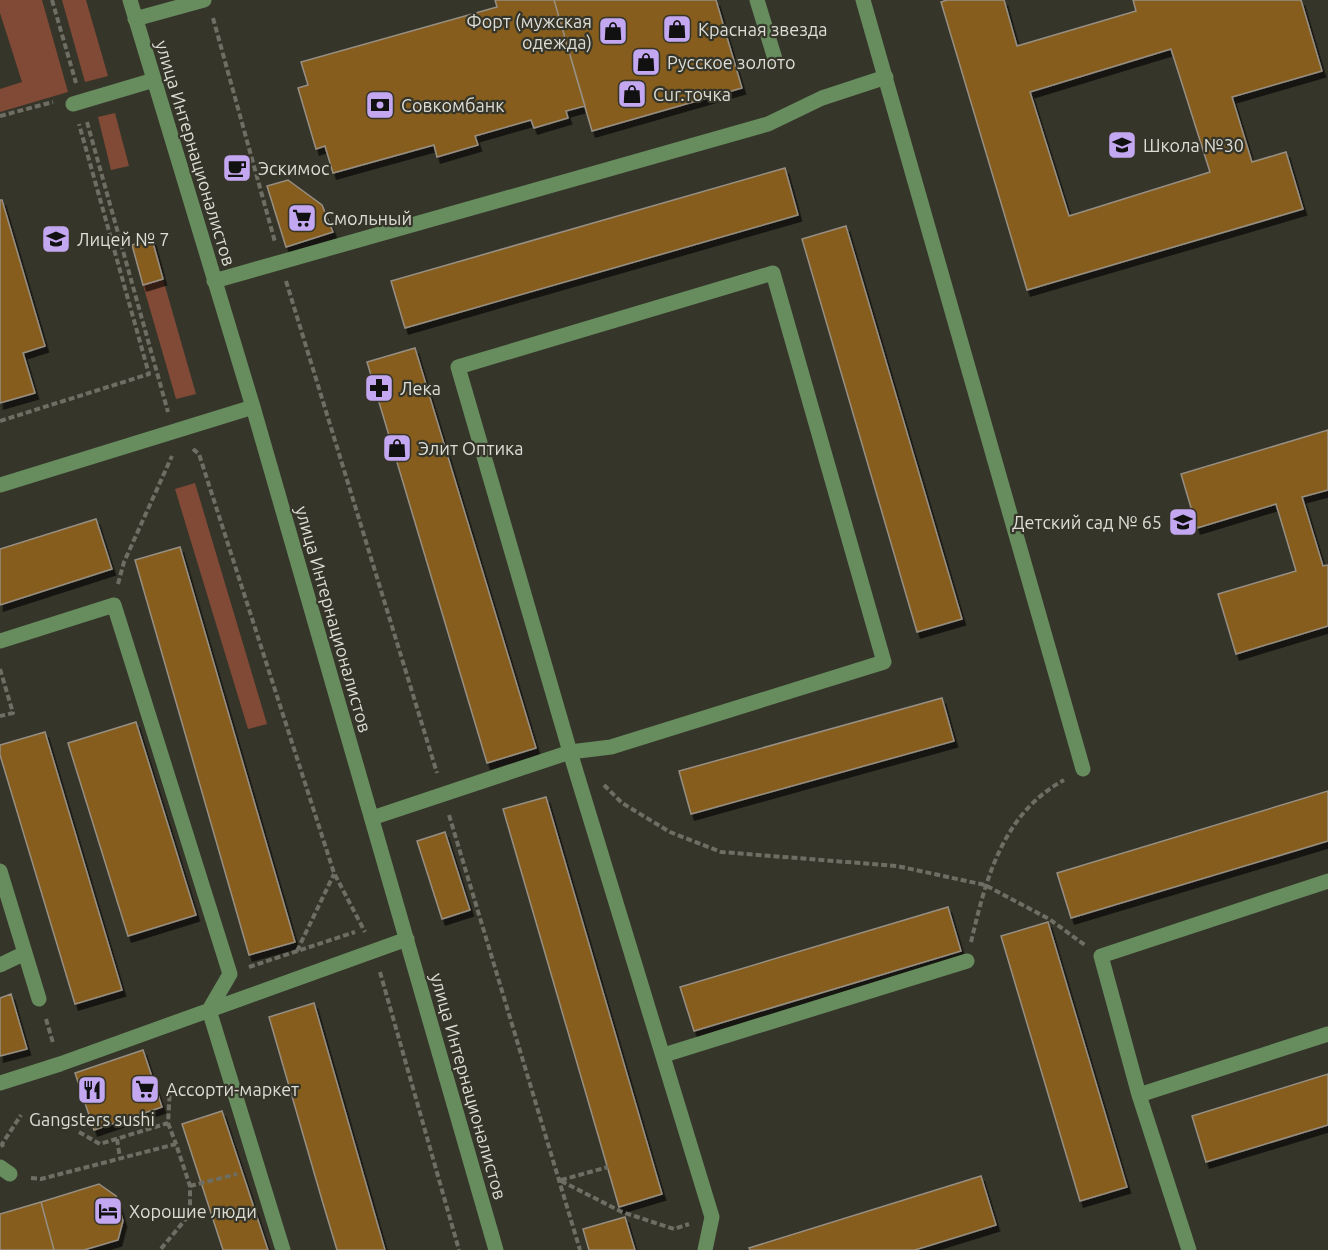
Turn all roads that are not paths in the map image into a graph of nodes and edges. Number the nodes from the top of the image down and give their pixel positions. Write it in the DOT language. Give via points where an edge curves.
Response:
graph roads {
  1 [pos="130,0"];
  2 [pos="757,0"];
  3 [pos="863,0"];
  4 [pos="207,5"];
  5 [pos="135,19"];
  6 [pos="775,58"];
  7 [pos="886,77"];
  8 [pos="154,80"];
  9 [pos="77,103"];
  10 [pos="214,281"];
  11 [pos="253,407"];
  12 [pos="0,485"];
  13 [pos="0,641"];
  14 [pos="570,752"];
  15 [pos="1083,769"];
  16 [pos="372,818"];
  17 [pos="0,872"];
  18 [pos="1328,881"];
  19 [pos="407,939"];
  20 [pos="25,953"];
  21 [pos="967,961"];
  22 [pos="0,965"];
  23 [pos="39,999"];
  24 [pos="208,1010"];
  25 [pos="1328,1034"];
  26 [pos="664,1055"];
  27 [pos="0,1083"];
  28 [pos="1138,1095"];
  29 [pos="283,1250"];
  30 [pos="496,1250"];
  31 [pos="705,1250"];
  32 [pos="1189,1250"];
  1 -- 5 [label="street, улица Интернационалистов"];
  2 -- 6 [label="street"];
  3 -- 7 [label="street"];
  4 -- 5 [label="street"];
  5 -- 8 [label="street, улица Интернационалистов"];
  7 -- 10 [label="street" via="822,98 768,124"];
  7 -- 15 [label="street"];
  8 -- 9 [label="street"];
  8 -- 10 [label="street, улица Интернационалистов"];
  10 -- 11 [label="street, улица Интернационалистов"];
  11 -- 12 [label="street"];
  11 -- 16 [label="street, улица Интернационалистов"];
  13 -- 24 [label="street" via="114,605 230,974"];
  14 -- 14 [label="street" via="458,367 773,273 884,662 611,747"];
  14 -- 16 [label="street"];
  14 -- 26 [label="street"];
  16 -- 19 [label="street, улица Интернационалистов"];
  17 -- 20 [label="street"];
  18 -- 28 [label="street" via="1101,956"];
  19 -- 24 [label="street"];
  19 -- 30 [label="street, улица Интернационалистов"];
  20 -- 22 [label="street"];
  20 -- 23 [label="street"];
  21 -- 26 [label="street"];
  24 -- 27 [label="street"];
  24 -- 29 [label="street"];
  25 -- 28 [label="street"];
  26 -- 31 [label="street" via="712,1217"];
  28 -- 32 [label="street"];
}
